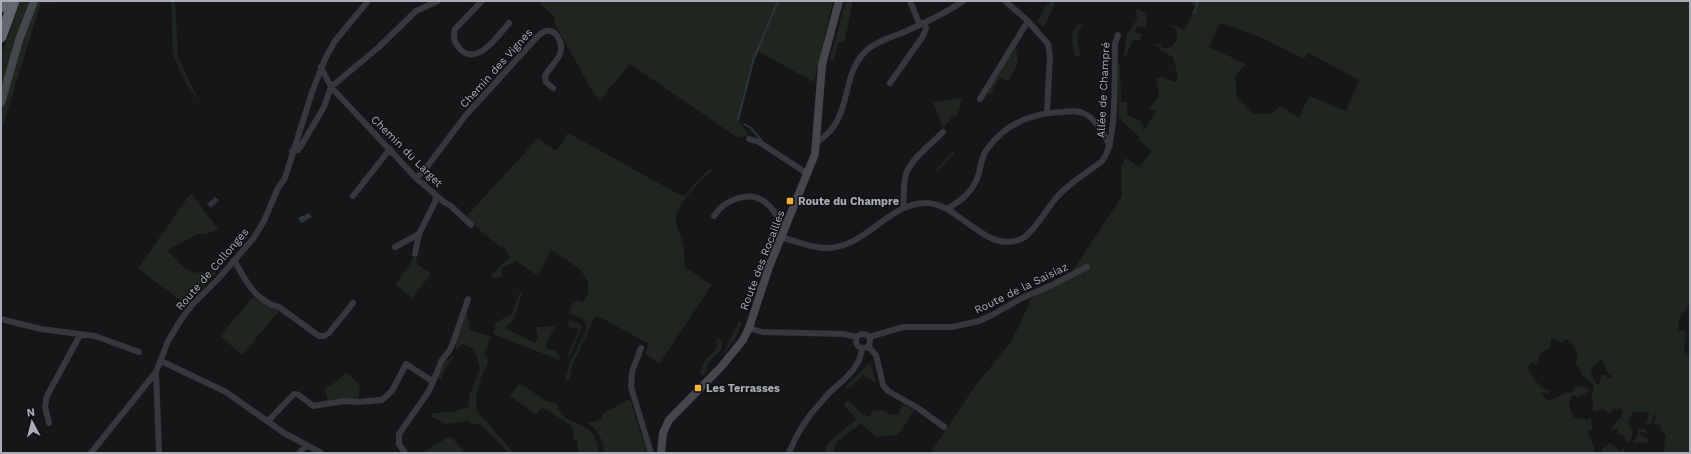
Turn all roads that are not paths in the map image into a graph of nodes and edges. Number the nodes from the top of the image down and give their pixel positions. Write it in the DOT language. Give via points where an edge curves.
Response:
graph roads {
  1 [pos="3,1"];
  2 [pos="14,1"];
  3 [pos="34,1"];
  4 [pos="368,1"];
  5 [pos="438,1"];
  6 [pos="482,1"];
  7 [pos="839,1"];
  8 [pos="910,1"];
  9 [pos="963,1"];
  10 [pos="1005,1"];
  11 [pos="1,7"];
  12 [pos="1028,21"];
  13 [pos="509,23"];
  14 [pos="922,24"];
  15 [pos="1118,35"];
  16 [pos="1,37"];
  17 [pos="321,67"];
  18 [pos="890,83"];
  19 [pos="332,87"];
  20 [pos="553,88"];
  21 [pos="980,98"];
  22 [pos="1,103"];
  23 [pos="1047,112"];
  24 [pos="943,132"];
  25 [pos="749,139"];
  26 [pos="817,142"];
  27 [pos="1110,146"];
  28 [pos="390,149"];
  29 [pos="292,150"];
  30 [pos="808,174"];
  31 [pos="416,178"];
  32 [pos="436,195"];
  33 [pos="353,196"];
  34 [pos="903,208"];
  35 [pos="947,209"];
  36 [pos="714,216"];
  37 [pos="470,225"];
  38 [pos="785,228"];
  39 [pos="419,234"];
  40 [pos="781,237"];
  41 [pos="395,247"];
  42 [pos="415,254"];
  43 [pos="234,260"];
  44 [pos="1087,267"];
  45 [pos="468,299"];
  46 [pos="353,302"];
  47 [pos="1,319"];
  48 [pos="749,328"];
  49 [pos="80,335"];
  50 [pos="856,337"];
  51 [pos="869,337"];
  52 [pos="868,346"];
  53 [pos="641,348"];
  54 [pos="862,348"];
  55 [pos="139,352"];
  56 [pos="161,361"];
  57 [pos="156,372"];
  58 [pos="432,381"];
  59 [pos="268,421"];
  60 [pos="49,423"];
  61 [pos="944,427"];
  62 [pos="307,445"];
  63 [pos="91,453"];
  64 [pos="159,453"];
  65 [pos="299,453"];
  66 [pos="321,453"];
  67 [pos="405,453"];
  68 [pos="651,453"];
  69 [pos="661,453"];
  70 [pos="789,453"];
  1 -- 11 [label="highway"];
  2 -- 16 [label="highway"];
  3 -- 22 [label="street" via="19,40"];
  4 -- 17 [label="street, Route de Collonges" via="335,41"];
  5 -- 19 [label="street" via="416,11"];
  6 -- 13 [label="street" via="455,30 455,42 461,51 471,54 482,51"];
  7 -- 26 [label="street, Route des Rocailles" via="822,65"];
  8 -- 14 [label="street"];
  9 -- 14 [label="street"];
  10 -- 12 [label="street"];
  12 -- 21 [label="street"];
  12 -- 23 [label="street" via="1046,42 1049,50"];
  14 -- 18 [label="street" via="926,28 924,33"];
  14 -- 26 [label="street" via="882,41 864,54 854,69 838,121 827,136"];
  15 -- 27 [label="street, Allée de Champré" via="1115,44"];
  17 -- 19 [label="street, Chemin du Larget"];
  17 -- 29 [label="street, Route de Collonges"];
  19 -- 28 [label="street, Chemin du Larget"];
  19 -- 29 [label="street" via="324,107 301,146 297,150"];
  20 -- 31 [label="street, Chemin des Vignes" via="545,78 559,58 561,45 556,34 545,31 466,115"];
  23 -- 27 [label="street" via="1084,113 1096,124"];
  23 -- 35 [label="street" via="1010,125 997,137 984,154 972,189"];
  24 -- 34 [label="street" via="907,170"];
  25 -- 30 [label="street" via="759,142"];
  26 -- 30 [label="street, Route des Rocailles"];
  27 -- 35 [label="street" via="1102,162 1060,193 1040,220 1020,240 993,239"];
  28 -- 31 [label="street, Chemin du Larget"];
  28 -- 33 [label="street"];
  29 -- 43 [label="street, Route de Collonges" via="285,178 262,224 246,249"];
  30 -- 38 [label="street, Route des Rocailles"];
  31 -- 32 [label="street, Chemin du Larget"];
  32 -- 37 [label="street, Chemin du Larget"];
  32 -- 39 [label="street"];
  34 -- 35 [label="street" via="925,203"];
  34 -- 40 [label="street" via="864,235 837,247 816,247"];
  36 -- 38 [label="street" via="719,208 727,203 755,197 768,204"];
  38 -- 40 [label="street, Route des Rocailles"];
  39 -- 41 [label="street"];
  39 -- 42 [label="street"];
  40 -- 48 [label="street, Route des Rocailles"];
  43 -- 46 [label="street" via="256,295 279,307 319,336 329,333"];
  43 -- 56 [label="street, Route de Collonges" via="182,318 168,341"];
  44 -- 51 [label="street, Route de la Saisiaz" via="979,321 952,327 903,327"];
  45 -- 58 [label="street" via="453,343"];
  47 -- 49 [label="street" via="34,328"];
  48 -- 50 [label="street" via="762,332 844,334"];
  48 -- 69 [label="street, Route des Rocailles" via="743,340 721,367 669,420 663,433"];
  49 -- 55 [label="street" via="95,336"];
  49 -- 60 [label="street" via="47,396 45,407"];
  50 -- 51 [label="street" via="863,334"];
  50 -- 54 [label="street" via="856,344"];
  51 -- 52 [label="street"];
  52 -- 54 [label="street"];
  52 -- 61 [label="street" via="876,355 883,385 888,391"];
  53 -- 68 [label="street" via="632,372 631,387"];
  54 -- 70 [label="street" via="856,368 812,412 797,434"];
  56 -- 57 [label="street, Route de Collonges"];
  56 -- 59 [label="street" via="226,392"];
  57 -- 63 [label="street, Route de Collonges"];
  57 -- 64 [label="street"];
  58 -- 59 [label="street" via="406,364 392,391 382,400 344,401 313,406 294,394"];
  58 -- 67 [label="street" via="425,397 399,434 399,444"];
  59 -- 62 [label="street"];
  62 -- 65 [label="street"];
  62 -- 66 [label="street"];
}
